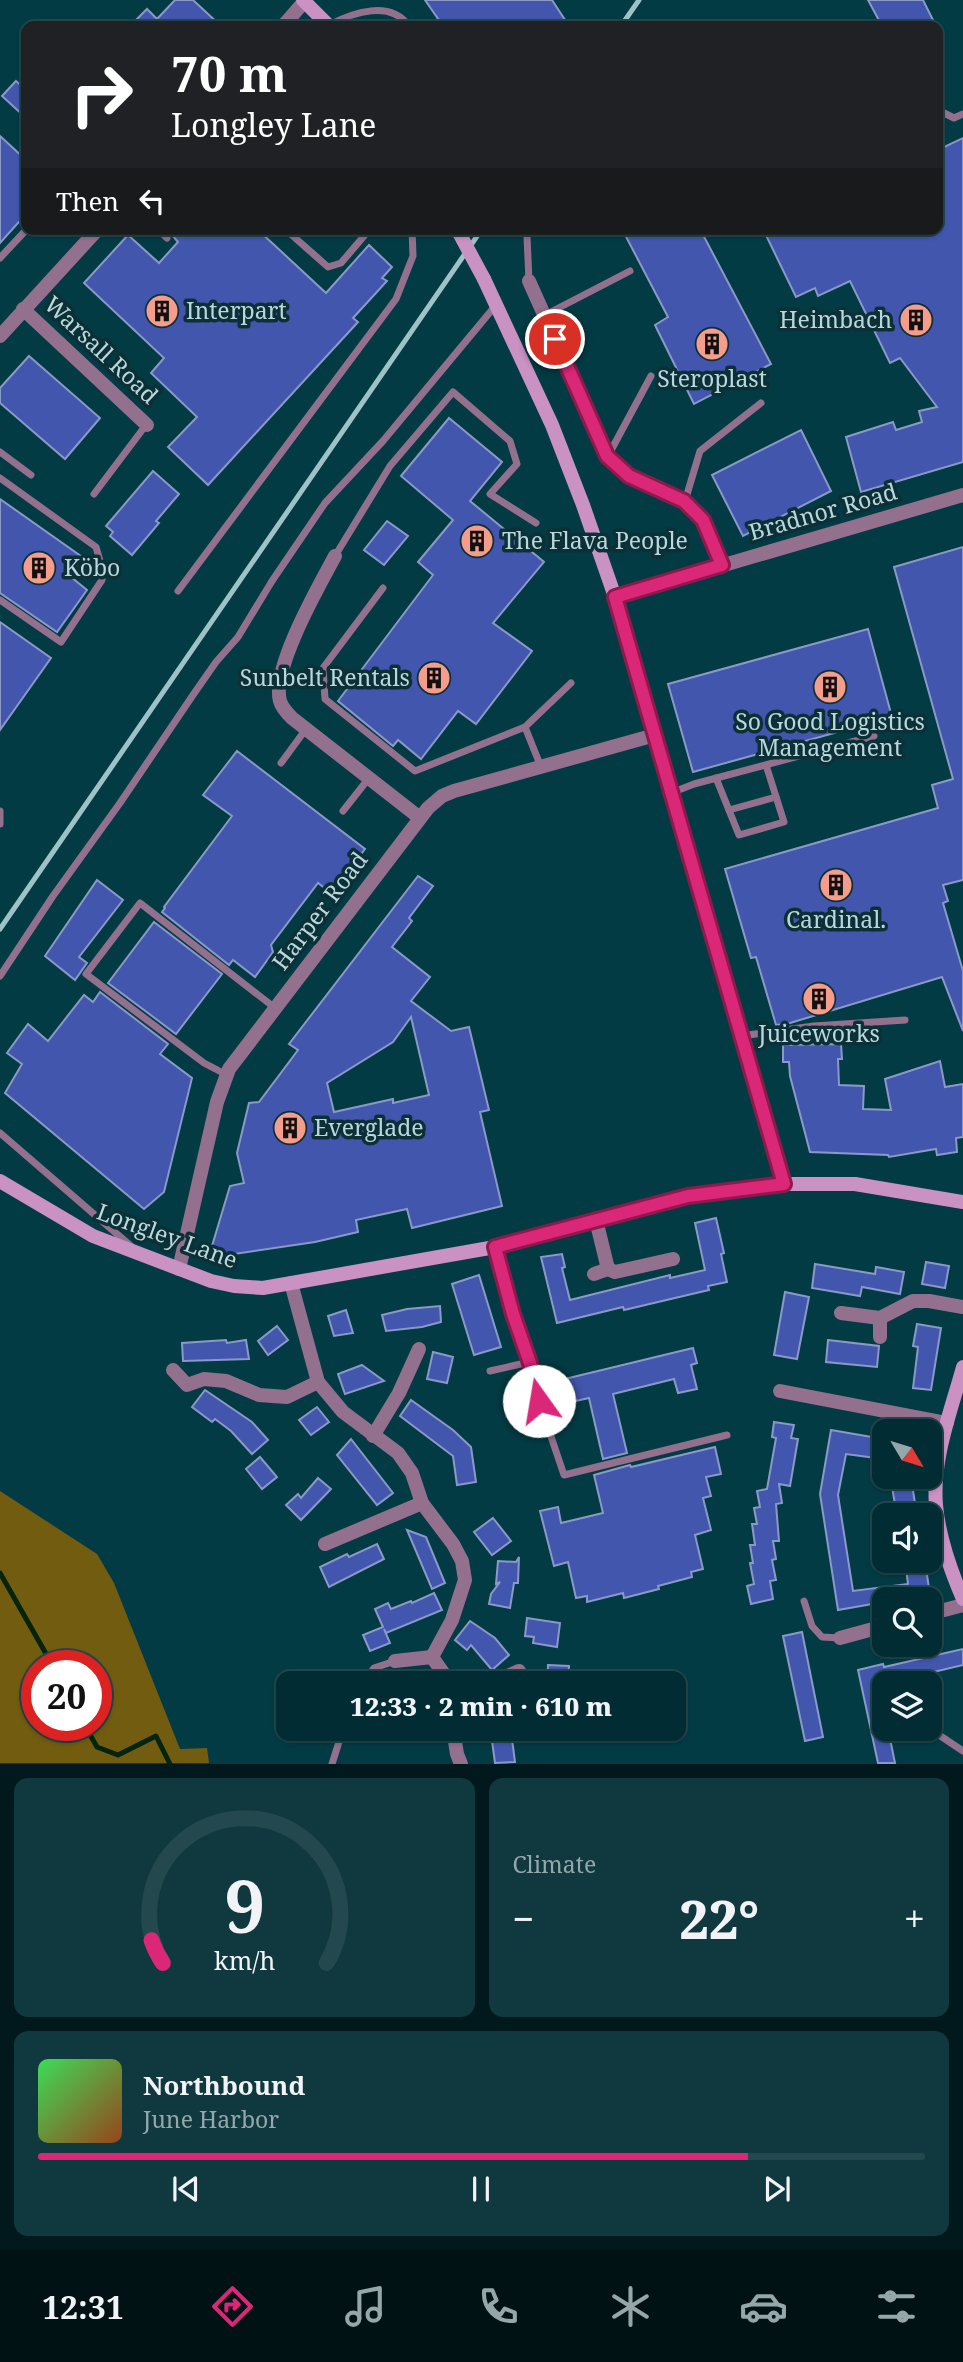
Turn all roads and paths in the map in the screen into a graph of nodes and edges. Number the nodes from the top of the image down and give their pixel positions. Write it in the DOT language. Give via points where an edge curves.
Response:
graph roads {
  1 [pos="304,1"];
  2 [pos="287,21"];
  3 [pos="323,21"];
  4 [pos="338,21"];
  5 [pos="404,21"];
  6 [pos="943,112"];
  7 [pos="963,114"];
  8 [pos="21,235"];
  9 [pos="92,235"];
  10 [pos="164,235"];
  11 [pos="292,235"];
  12 [pos="365,235"];
  13 [pos="412,235"];
  14 [pos="460,235"];
  15 [pos="528,235"];
  16 [pos="167,238"];
  17 [pos="0,258"];
  18 [pos="630,271"];
  19 [pos="529,281"];
  20 [pos="496,304"];
  21 [pos="23,309"];
  22 [pos="545,315"];
  23 [pos="0,336"];
  24 [pos="650,376"];
  25 [pos="761,403"];
  26 [pos="147,425"];
  27 [pos="0,452"];
  28 [pos="607,456"];
  29 [pos="31,475"];
  30 [pos="0,478"];
  31 [pos="94,494"];
  32 [pos="963,495"];
  33 [pos="684,501"];
  34 [pos="536,523"];
  35 [pos="335,556"];
  36 [pos="722,565"];
  37 [pos="383,588"];
  38 [pos="178,591"];
  39 [pos="615,597"];
  40 [pos="0,600"];
  41 [pos="571,683"];
  42 [pos="526,727"];
  43 [pos="306,729"];
  44 [pos="655,736"];
  45 [pos="874,736"];
  46 [pos="281,763"];
  47 [pos="766,765"];
  48 [pos="541,768"];
  49 [pos="369,778"];
  50 [pos="716,778"];
  51 [pos="671,793"];
  52 [pos="776,797"];
  53 [pos="729,810"];
  54 [pos="0,811"];
  55 [pos="343,811"];
  56 [pos="420,818"];
  57 [pos="0,823"];
  58 [pos="0,976"];
  59 [pos="275,1008"];
  60 [pos="905,1020"];
  61 [pos="741,1036"];
  62 [pos="227,1075"];
  63 [pos="0,1133"];
  64 [pos="0,1181"];
  65 [pos="784,1184"];
  66 [pos="963,1202"];
  67 [pos="596,1220"];
  68 [pos="495,1247"];
  69 [pos="141,1255"];
  70 [pos="673,1259"];
  71 [pos="179,1269"];
  72 [pos="608,1269"];
  73 [pos="594,1274"];
  74 [pos="291,1283"];
  75 [pos="963,1307"];
  76 [pos="841,1313"];
  77 [pos="880,1318"];
  78 [pos="880,1337"];
  79 [pos="419,1349"];
  80 [pos="530,1363"];
  81 [pos="963,1367"];
  82 [pos="173,1370"];
  83 [pos="490,1371"];
  84 [pos="318,1382"];
  85 [pos="780,1391"];
  86 [pos="947,1423"];
  87 [pos="727,1435"];
  88 [pos="373,1436"];
  89 [pos="422,1503"];
  90 [pos="325,1544"];
  91 [pos="963,1599"];
  92 [pos="804,1601"];
  93 [pos="963,1605"];
  94 [pos="942,1611"];
  95 [pos="872,1629"];
  96 [pos="840,1638"];
  97 [pos="432,1657"];
  98 [pos="395,1661"];
  99 [pos="372,1671"];
  100 [pos="442,1671"];
  101 [pos="942,1737"];
  102 [pos="339,1741"];
  103 [pos="455,1741"];
  104 [pos="963,1751"];
  105 [pos="332,1763"];
  106 [pos="461,1763"];
  1 -- 2 [label="street"];
  1 -- 3 [label="main road"];
  4 -- 5 [label="lane" via="372,9 396,13"];
  6 -- 7 [label="lane" via="954,118"];
  8 -- 17 [label="lane"];
  9 -- 21 [label="street"];
  10 -- 16 [label="lane"];
  11 -- 12 [label="lane" via="328,267 341,263"];
  13 -- 38 [label="lane" via="413,256 396,299"];
  14 -- 20 [label="main road, bridge"];
  15 -- 19 [label="lane"];
  18 -- 22 [label="lane"];
  19 -- 22 [label="street"];
  20 -- 39 [label="main road" via="552,425"];
  20 -- 58 [label="lane" via="326,503 238,637 193,695"];
  21 -- 23 [label="street"];
  21 -- 26 [label="street, Warsall Road"];
  22 -- 28 [label="street"];
  24 -- 28 [label="lane"];
  25 -- 33 [label="lane" via="700,451"];
  26 -- 31 [label="lane"];
  27 -- 29 [label="lane"];
  28 -- 33 [label="street" via="629,476"];
  30 -- 40 [label="lane" via="96,547 102,568 102,580 61,642"];
  32 -- 36 [label="street, Bradnor Road"];
  33 -- 36 [label="street" via="703,520"];
  34 -- 35 [label="lane" via="490,494 517,464 510,441 453,392 390,466"];
  35 -- 43 [label="street" via="285,661 279,690 284,710"];
  36 -- 39 [label="street, Bradnor Road"];
  37 -- 42 [label="lane" via="323,668 325,699 415,771"];
  39 -- 44 [label="main road"];
  41 -- 42 [label="lane"];
  42 -- 48 [label="lane"];
  43 -- 46 [label="lane"];
  43 -- 49 [label="street"];
  44 -- 48 [label="street, Harper Road"];
  44 -- 51 [label="main road"];
  45 -- 47 [label="lane"];
  47 -- 50 [label="lane"];
  47 -- 52 [label="lane"];
  48 -- 56 [label="street, Harper Road" via="454,791"];
  49 -- 55 [label="lane"];
  49 -- 56 [label="street"];
  50 -- 51 [label="lane"];
  50 -- 53 [label="lane"];
  51 -- 61 [label="main road"];
  52 -- 53 [label="lane"];
  52 -- 53 [label="lane" via="784,822 739,835"];
  54 -- 57 [label="lane"];
  56 -- 59 [label="street, Harper Road"];
  59 -- 62 [label="street, Harper Road"];
  59 -- 62 [label="lane" via="140,903 86,974 204,1063"];
  60 -- 61 [label="lane"];
  61 -- 65 [label="main road"];
  62 -- 71 [label="street, Harper Road"];
  63 -- 69 [label="lane"];
  64 -- 69 [label="main road, Longley Lane" via="93,1236"];
  65 -- 66 [label="main road, Longley Lane" via="855,1184"];
  65 -- 67 [label="main road, Longley Lane" via="688,1196"];
  67 -- 68 [label="main road, Longley Lane"];
  67 -- 72 [label="street"];
  68 -- 74 [label="main road, Longley Lane"];
  68 -- 80 [label="lane"];
  69 -- 71 [label="main road, Longley Lane"];
  70 -- 72 [label="street" via="615,1272"];
  71 -- 74 [label="main road, Longley Lane" via="234,1286 263,1288"];
  72 -- 73 [label="street"];
  74 -- 84 [label="street"];
  75 -- 77 [label="street" via="913,1301"];
  76 -- 77 [label="street"];
  77 -- 78 [label="street"];
  79 -- 88 [label="street"];
  80 -- 83 [label="lane"];
  80 -- 87 [label="lane" via="564,1475"];
  81 -- 86 [label="main road"];
  82 -- 84 [label="street" via="187,1385 204,1379 226,1381 268,1396 287,1397"];
  84 -- 88 [label="street" via="343,1412"];
  85 -- 86 [label="street"];
  86 -- 91 [label="main road" via="936,1504 946,1560"];
  88 -- 89 [label="street" via="398,1453 412,1473"];
  89 -- 90 [label="street"];
  89 -- 97 [label="street" via="453,1544 465,1580 452,1620"];
  92 -- 96 [label="lane" via="822,1637"];
  93 -- 94 [label="street"];
  95 -- 96 [label="street"];
  97 -- 98 [label="street"];
  97 -- 100 [label="street"];
  98 -- 99 [label="lane"];
  101 -- 104 [label="lane"];
  102 -- 105 [label="lane"];
  103 -- 106 [label="street"];
}
